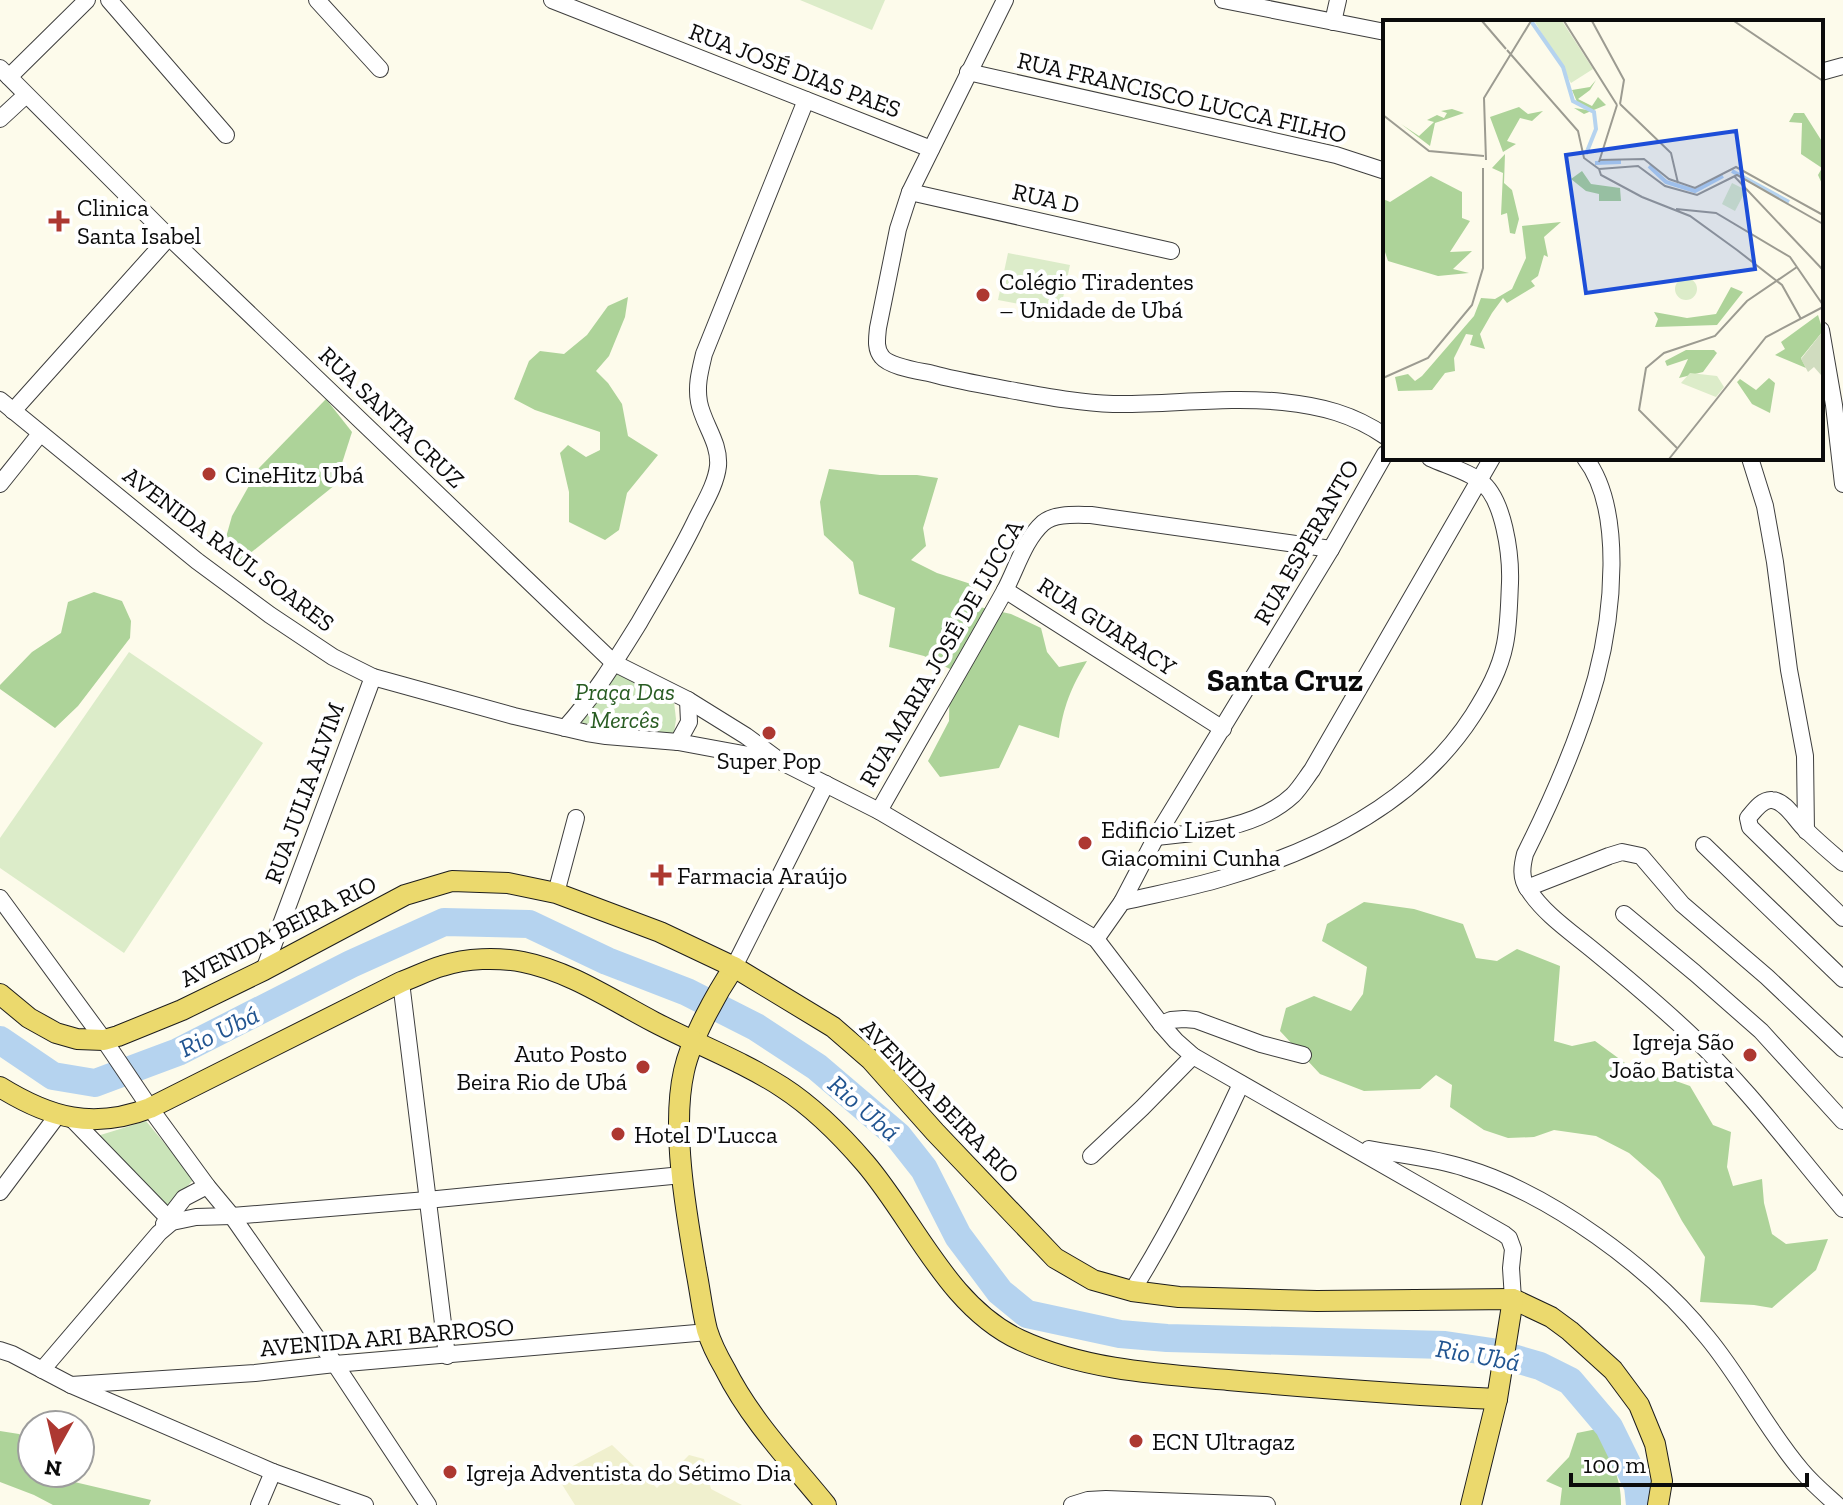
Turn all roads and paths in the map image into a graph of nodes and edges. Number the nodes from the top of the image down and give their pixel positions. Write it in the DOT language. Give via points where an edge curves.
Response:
graph roads {
  1 [pos="87,0"];
  2 [pos="109,0"];
  3 [pos="317,0"];
  4 [pos="552,0"];
  5 [pos="1005,0"];
  6 [pos="1223,0"];
  7 [pos="1338,0"];
  8 [pos="1333,22"];
  9 [pos="1383,32"];
  10 [pos="1843,66"];
  11 [pos="380,69"];
  12 [pos="1823,71"];
  13 [pos="5,72"];
  14 [pos="968,72"];
  15 [pos="26,95"];
  16 [pos="806,100"];
  17 [pos="0,119"];
  18 [pos="226,135"];
  19 [pos="931,149"];
  20 [pos="1383,170"];
  21 [pos="910,192"];
  22 [pos="169,237"];
  23 [pos="1171,251"];
  24 [pos="1823,342"];
  25 [pos="6,406"];
  26 [pos="40,434"];
  27 [pos="1383,435"];
  28 [pos="1383,458"];
  29 [pos="1435,460"];
  30 [pos="1491,460"];
  31 [pos="1586,460"];
  32 [pos="1751,460"];
  33 [pos="1480,480"];
  34 [pos="0,484"];
  35 [pos="1843,484"];
  36 [pos="1331,549"];
  37 [pos="1005,590"];
  38 [pos="614,663"];
  39 [pos="373,677"];
  40 [pos="688,700"];
  41 [pos="565,728"];
  42 [pos="1223,729"];
  43 [pos="678,742"];
  44 [pos="780,761"];
  45 [pos="826,784"];
  46 [pos="879,811"];
  47 [pos="576,818"];
  48 [pos="1806,831"];
  49 [pos="1156,837"];
  50 [pos="1704,845"];
  51 [pos="1843,863"];
  52 [pos="1527,888"];
  53 [pos="556,893"];
  54 [pos="0,898"];
  55 [pos="1122,902"];
  56 [pos="1624,914"];
  57 [pos="1843,918"];
  58 [pos="1096,939"];
  59 [pos="264,970"];
  60 [pos="729,974"];
  61 [pos="1843,979"];
  62 [pos="401,982"];
  63 [pos="0,994"];
  64 [pos="1161,1024"];
  65 [pos="698,1034"];
  66 [pos="109,1047"];
  67 [pos="1843,1049"];
  68 [pos="1303,1055"];
  69 [pos="1193,1056"];
  70 [pos="1241,1084"];
  71 [pos="0,1087"];
  72 [pos="150,1108"];
  73 [pos="65,1117"];
  74 [pos="1843,1121"];
  75 [pos="1354,1146"];
  76 [pos="1091,1156"];
  77 [pos="682,1175"];
  78 [pos="207,1186"];
  79 [pos="0,1192"];
  80 [pos="427,1200"];
  81 [pos="1843,1209"];
  82 [pos="232,1216"];
  83 [pos="166,1224"];
  84 [pos="1132,1291"];
  85 [pos="1512,1306"];
  86 [pos="708,1332"];
  87 [pos="4,1349"];
  88 [pos="447,1356"];
  89 [pos="335,1364"];
  90 [pos="42,1370"];
  91 [pos="71,1385"];
  92 [pos="1498,1391"];
  93 [pos="273,1472"];
  94 [pos="1837,1501"];
  95 [pos="259,1505"];
  96 [pos="365,1505"];
  97 [pos="428,1505"];
  98 [pos="826,1505"];
  99 [pos="1072,1505"];
  100 [pos="1267,1505"];
  101 [pos="1471,1505"];
  102 [pos="1658,1505"];
  1 -- 13 [label="street"];
  2 -- 18 [label="street"];
  3 -- 11 [label="street"];
  4 -- 16 [label="street, RUA JOSÉ DIAS PAES"];
  5 -- 14 [label="street"];
  6 -- 8 [label="street"];
  7 -- 8 [label="street"];
  8 -- 9 [label="street"];
  10 -- 12 [label="street"];
  13 -- 15 [label="street, RUA SANTA CRUZ"];
  14 -- 19 [label="street"];
  14 -- 20 [label="street, RUA FRANCISCO LUCCA FILHO" via="1336,155"];
  15 -- 17 [label="street"];
  15 -- 22 [label="street, RUA SANTA CRUZ"];
  16 -- 19 [label="street, RUA JOSÉ DIAS PAES"];
  16 -- 38 [label="street" via="701,368 699,405 712,434 718,469 686,541"];
  19 -- 21 [label="street"];
  21 -- 23 [label="street, RUA D"];
  21 -- 27 [label="street" via="878,328 883,359 946,378 1058,399 1110,404 1230,400 1323,407 1352,416"];
  22 -- 25 [label="street"];
  22 -- 38 [label="street, RUA SANTA CRUZ"];
  24 -- 35 [label="street"];
  25 -- 26 [label="street, AVENIDA RAUL SOARES"];
  26 -- 34 [label="street"];
  26 -- 39 [label="street, AVENIDA RAUL SOARES" via="270,615"];
  28 -- 36 [label="street, RUA ESPERANTO"];
  29 -- 33 [label="street"];
  30 -- 33 [label="street"];
  31 -- 52 [label="street" via="1602,488 1610,519 1605,627 1580,729 1525,854"];
  32 -- 48 [label="street" via="1765,506 1805,756"];
  33 -- 49 [label="street" via="1294,794 1244,821"];
  33 -- 55 [label="street" via="1500,511 1510,574 1509,612 1489,689 1461,733 1425,774 1344,830 1290,856 1223,878"];
  36 -- 37 [label="street, RUA MARIA JOSÉ DE LUCCA" via="1132,520 1063,516 1046,520 1036,530"];
  36 -- 42 [label="street, RUA ESPERANTO"];
  37 -- 42 [label="street, RUA GUARACY"];
  37 -- 46 [label="street, RUA MARIA JOSÉ DE LUCCA"];
  38 -- 40 [label="street, RUA SANTA CRUZ"];
  38 -- 41 [label="street"];
  39 -- 41 [label="street, AVENIDA RAUL SOARES"];
  39 -- 59 [label="street, RUA JULIA ALVIM"];
  40 -- 43 [label="street" via="689,722"];
  40 -- 44 [label="street, RUA SANTA CRUZ"];
  41 -- 43 [label="street, AVENIDA RAUL SOARES"];
  42 -- 49 [label="street, RUA ESPERANTO"];
  43 -- 44 [label="street, AVENIDA RAUL SOARES"];
  44 -- 45 [label="street"];
  45 -- 46 [label="street"];
  45 -- 60 [label="street"];
  46 -- 58 [label="street"];
  47 -- 53 [label="street"];
  48 -- 51 [label="street"];
  48 -- 57 [label="street" via="1772,800 1763,802 1747,821"];
  49 -- 55 [label="street, RUA ESPERANTO"];
  50 -- 61 [label="street"];
  52 -- 67 [label="street" via="1622,852 1641,856 1682,904"];
  52 -- 81 [label="street" via="1549,914 1692,1035"];
  53 -- 59 [label="main road, AVENIDA BEIRA RIO" via="508,883 452,881 405,895"];
  53 -- 60 [label="main road, AVENIDA BEIRA RIO" via="660,932"];
  54 -- 66 [label="street"];
  55 -- 58 [label="street, RUA ESPERANTO"];
  56 -- 74 [label="street" via="1761,1031"];
  58 -- 64 [label="street"];
  59 -- 66 [label="main road, AVENIDA BEIRA RIO" via="128,1032"];
  60 -- 65 [label="main road"];
  60 -- 84 [label="main road, AVENIDA BEIRA RIO" via="833,1027 871,1060 1055,1258 1093,1280"];
  62 -- 65 [label="main road" via="480,959 523,962"];
  62 -- 72 [label="main road"];
  62 -- 80 [label="street"];
  63 -- 66 [label="main road, AVENIDA BEIRA RIO" via="56,1033"];
  64 -- 68 [label="street" via="1196,1020"];
  64 -- 69 [label="street"];
  65 -- 77 [label="main road" via="682,1081"];
  65 -- 92 [label="main road" via="783,1087 826,1122 866,1165 950,1284 1018,1340 1075,1361 1124,1369 1338,1390"];
  66 -- 72 [label="street"];
  69 -- 70 [label="street"];
  69 -- 76 [label="street"];
  70 -- 75 [label="street"];
  70 -- 84 [label="street" via="1162,1243"];
  71 -- 73 [label="main road"];
  72 -- 73 [label="main road" via="97,1120"];
  72 -- 78 [label="street"];
  73 -- 79 [label="street"];
  73 -- 83 [label="street"];
  75 -- 85 [label="street" via="1509,1238"];
  75 -- 94 [label="street" via="1464,1167 1518,1189 1624,1257 1664,1289 1708,1337 1803,1473"];
  77 -- 80 [label="street"];
  77 -- 86 [label="main road"];
  78 -- 82 [label="street"];
  78 -- 83 [label="street" via="184,1198"];
  80 -- 82 [label="street"];
  80 -- 88 [label="street"];
  82 -- 83 [label="street"];
  82 -- 89 [label="street"];
  83 -- 90 [label="street"];
  84 -- 85 [label="main road, AVENIDA BEIRA RIO" via="1179,1297"];
  85 -- 92 [label="main road"];
  85 -- 102 [label="main road" via="1551,1317 1570,1331 1613,1370 1639,1405 1655,1444 1662,1481"];
  86 -- 88 [label="street, AVENIDA ARI BARROSO"];
  86 -- 98 [label="main road" via="739,1395"];
  87 -- 90 [label="street"];
  88 -- 89 [label="street, AVENIDA ARI BARROSO"];
  89 -- 91 [label="street, AVENIDA ARI BARROSO"];
  89 -- 97 [label="street"];
  90 -- 91 [label="street"];
  91 -- 93 [label="street"];
  92 -- 101 [label="main road"];
  93 -- 95 [label="street"];
  93 -- 96 [label="street"];
  99 -- 100 [label="street" via="1106,1499"];
}
